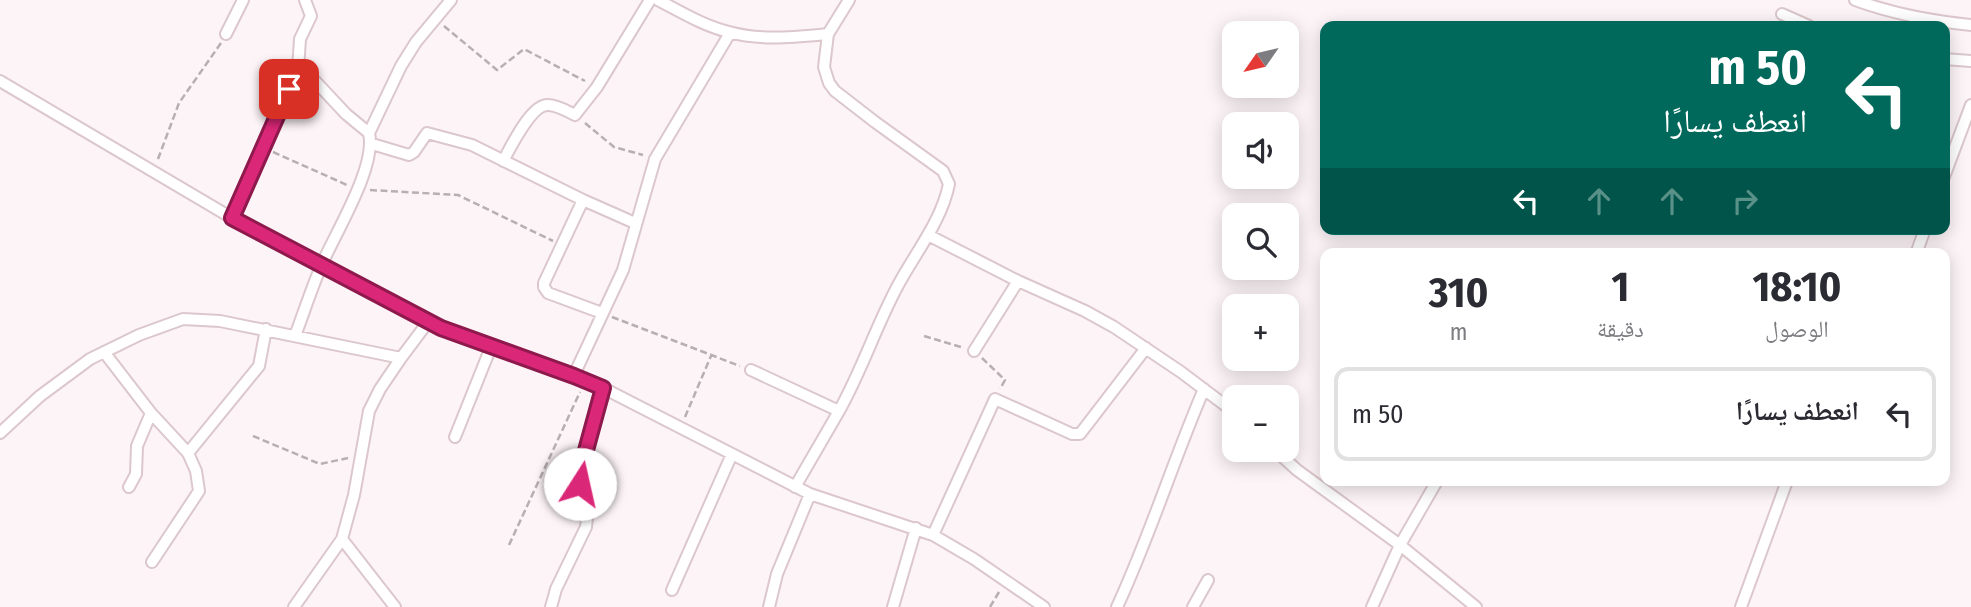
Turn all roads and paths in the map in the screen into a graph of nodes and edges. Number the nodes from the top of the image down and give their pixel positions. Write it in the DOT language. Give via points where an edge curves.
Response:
graph roads {
  1 [pos="243,0"];
  2 [pos="305,0"];
  3 [pos="451,0"];
  4 [pos="650,0"];
  5 [pos="658,0"];
  6 [pos="849,0"];
  7 [pos="1855,0"];
  8 [pos="1782,14"];
  9 [pos="436,19"];
  10 [pos="1798,21"];
  11 [pos="1935,21"];
  12 [pos="1950,23"];
  13 [pos="1971,25"];
  14 [pos="730,33"];
  15 [pos="226,34"];
  16 [pos="828,34"];
  17 [pos="1950,59"];
  18 [pos="1971,61"];
  19 [pos="298,69"];
  20 [pos="0,81"];
  21 [pos="597,87"];
  22 [pos="1971,104"];
  23 [pos="575,115"];
  24 [pos="370,138"];
  25 [pos="264,148"];
  26 [pos="655,159"];
  27 [pos="503,161"];
  28 [pos="1950,161"];
  29 [pos="153,173"];
  30 [pos="357,190"];
  31 [pos="583,200"];
  32 [pos="232,218"];
  33 [pos="635,223"];
  34 [pos="928,234"];
  35 [pos="561,245"];
  36 [pos="321,265"];
  37 [pos="1018,281"];
  38 [pos="602,313"];
  39 [pos="428,322"];
  40 [pos="266,329"];
  41 [pos="295,336"];
  42 [pos="924,336"];
  43 [pos="491,347"];
  44 [pos="1146,348"];
  45 [pos="974,351"];
  46 [pos="104,352"];
  47 [pos="711,356"];
  48 [pos="401,358"];
  49 [pos="751,370"];
  50 [pos="574,376"];
  51 [pos="585,380"];
  52 [pos="603,388"];
  53 [pos="1204,389"];
  54 [pos="995,399"];
  55 [pos="1222,403"];
  56 [pos="839,411"];
  57 [pos="151,414"];
  58 [pos="680,427"];
  59 [pos="0,433"];
  60 [pos="253,436"];
  61 [pos="455,437"];
  62 [pos="188,453"];
  63 [pos="732,454"];
  64 [pos="360,456"];
  65 [pos="1288,462"];
  66 [pos="1434,486"];
  67 [pos="1785,486"];
  68 [pos="129,487"];
  69 [pos="795,487"];
  70 [pos="810,494"];
  71 [pos="916,528"];
  72 [pos="933,535"];
  73 [pos="342,539"];
  74 [pos="509,545"];
  75 [pos="1400,545"];
  76 [pos="152,562"];
  77 [pos="1208,580"];
  78 [pos="1007,581"];
  79 [pos="673,590"];
  80 [pos="294,607"];
  81 [pos="395,607"];
  82 [pos="551,607"];
  83 [pos="769,607"];
  84 [pos="893,607"];
  85 [pos="989,607"];
  86 [pos="1044,607"];
  87 [pos="1116,607"];
  88 [pos="1193,607"];
  89 [pos="1372,607"];
  90 [pos="1476,607"];
  91 [pos="1741,607"];
  1 -- 15 [label="street"];
  2 -- 19 [label="street" via="311,16 300,40"];
  3 -- 9 [label="street"];
  4 -- 21 [label="street"];
  5 -- 14 [label="street"];
  6 -- 16 [label="street"];
  7 -- 11 [label="street"];
  8 -- 10 [label="street"];
  9 -- 21 [label="path" via="497,69 524,49"];
  9 -- 24 [label="street" via="401,66"];
  12 -- 13 [label="street"];
  14 -- 16 [label="street" via="765,37"];
  14 -- 26 [label="street"];
  15 -- 29 [label="path" via="179,103"];
  16 -- 34 [label="street" via="824,67 829,83 946,177 947,194"];
  17 -- 18 [label="street"];
  19 -- 24 [label="street"];
  19 -- 25 [label="street"];
  20 -- 29 [label="street"];
  21 -- 23 [label="street"];
  22 -- 28 [label="street"];
  23 -- 26 [label="path" via="614,147"];
  23 -- 27 [label="street" via="548,105 539,108"];
  24 -- 27 [label="street" via="409,155 430,132"];
  24 -- 30 [label="street"];
  25 -- 30 [label="path"];
  25 -- 32 [label="street"];
  26 -- 33 [label="street"];
  27 -- 31 [label="street"];
  29 -- 32 [label="street"];
  30 -- 35 [label="path" via="458,195"];
  30 -- 36 [label="street"];
  31 -- 33 [label="street"];
  31 -- 35 [label="street"];
  32 -- 36 [label="street"];
  33 -- 38 [label="street" via="623,270"];
  34 -- 37 [label="street"];
  34 -- 56 [label="street" via="894,292"];
  35 -- 38 [label="street" via="544,283 546,291"];
  36 -- 39 [label="street"];
  36 -- 41 [label="street"];
  37 -- 44 [label="street" via="1085,311"];
  37 -- 45 [label="street"];
  38 -- 47 [label="path"];
  38 -- 50 [label="street"];
  39 -- 43 [label="street"];
  39 -- 48 [label="street"];
  40 -- 41 [label="street"];
  40 -- 46 [label="street" via="183,319"];
  40 -- 62 [label="street" via="259,366"];
  41 -- 48 [label="street"];
  42 -- 45 [label="path"];
  43 -- 50 [label="street"];
  43 -- 61 [label="street"];
  44 -- 53 [label="street"];
  44 -- 54 [label="street" via="1080,434"];
  45 -- 54 [label="path" via="1005,380"];
  46 -- 57 [label="street"];
  46 -- 59 [label="street" via="66,375"];
  47 -- 49 [label="path"];
  47 -- 58 [label="path"];
  48 -- 64 [label="street" via="369,411"];
  49 -- 56 [label="street"];
  50 -- 51 [label="street"];
  51 -- 52 [label="street"];
  51 -- 74 [label="path"];
  52 -- 58 [label="street"];
  52 -- 82 [label="street" via="579,476 588,509 586,527"];
  53 -- 55 [label="street"];
  53 -- 87 [label="street"];
  54 -- 72 [label="street"];
  56 -- 69 [label="street"];
  57 -- 62 [label="street"];
  57 -- 68 [label="street" via="137,446 136,474"];
  58 -- 63 [label="street"];
  60 -- 64 [label="path" via="320,464"];
  62 -- 76 [label="street" via="199,491"];
  63 -- 69 [label="street"];
  63 -- 79 [label="street"];
  64 -- 73 [label="street"];
  65 -- 75 [label="street"];
  66 -- 75 [label="street"];
  67 -- 91 [label="street"];
  69 -- 70 [label="street"];
  70 -- 71 [label="street"];
  70 -- 83 [label="street" via="777,573"];
  71 -- 72 [label="street"];
  71 -- 84 [label="street"];
  72 -- 78 [label="street"];
  73 -- 80 [label="street"];
  73 -- 81 [label="street"];
  75 -- 89 [label="street"];
  75 -- 90 [label="street"];
  77 -- 88 [label="street"];
  78 -- 85 [label="path"];
  78 -- 86 [label="street"];
}
